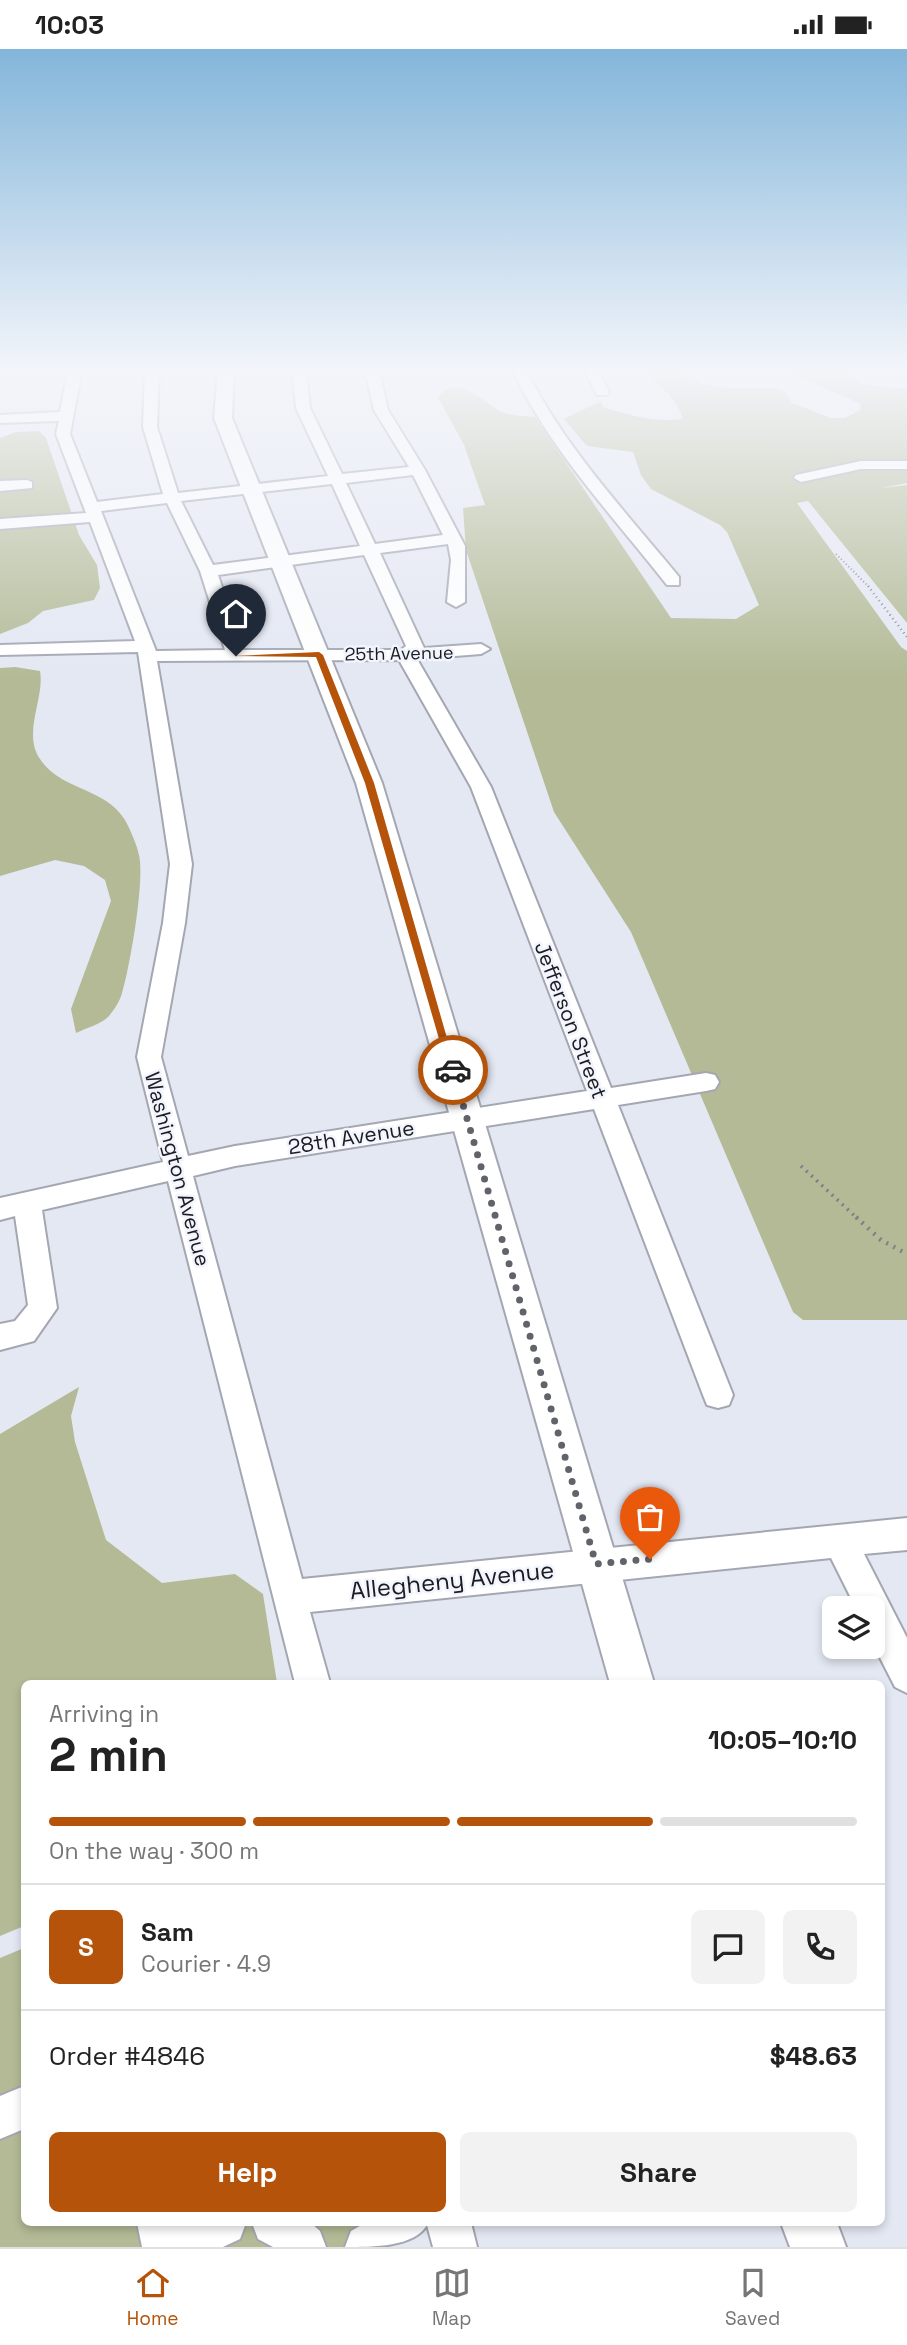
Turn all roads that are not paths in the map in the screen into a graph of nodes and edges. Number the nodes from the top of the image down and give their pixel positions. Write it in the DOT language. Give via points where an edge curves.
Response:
graph roads {
  1 [pos="76,473"];
  2 [pos="164,473"];
  3 [pos="247,473"];
  4 [pos="334,473"];
  5 [pos="395,473"];
  6 [pos="419,473"];
  7 [pos="586,473"];
  8 [pos="825,473"];
  9 [pos="802,478"];
  10 [pos="337,479"];
  11 [pos="27,485"];
  12 [pos="0,487"];
  13 [pos="254,489"];
  14 [pos="172,498"];
  15 [pos="92,512"];
  16 [pos="0,524"];
  17 [pos="453,538"];
  18 [pos="370,548"];
  19 [pos="282,561"];
  20 [pos="208,571"];
  21 [pos="673,580"];
  22 [pos="456,602"];
  23 [pos="481,649"];
  24 [pos="0,650"];
  25 [pos="147,651"];
  26 [pos="319,655"];
  27 [pos="405,655"];
  28 [pos="236,656"];
  29 [pos="706,1082"];
  30 [pos="601,1099"];
  31 [pos="467,1119"];
  32 [pos="178,1168"];
  33 [pos="13,1206"];
  34 [pos="0,1337"];
  35 [pos="718,1395"];
  36 [pos="907,1534"];
  37 [pos="840,1542"];
  38 [pos="596,1564"];
  39 [pos="290,1597"];
  40 [pos="907,1675"];
  41 [pos="311,1680"];
  42 [pos="631,1680"];
  43 [pos="21,2108"];
  44 [pos="0,2118"];
  45 [pos="160,2226"];
  46 [pos="216,2226"];
  47 [pos="281,2226"];
  48 [pos="402,2226"];
  49 [pos="450,2226"];
  50 [pos="810,2226"];
  51 [pos="164,2247"];
  52 [pos="191,2247"];
  53 [pos="304,2247"];
  54 [pos="367,2247"];
  55 [pos="455,2247"];
  56 [pos="818,2247"];
  1 -- 15 [label="street, Washington Avenue"];
  2 -- 14 [label="street"];
  3 -- 13 [label="main road"];
  4 -- 10 [label="street"];
  5 -- 10 [label="street"];
  6 -- 17 [label="street"];
  7 -- 21 [label="street"];
  8 -- 9 [label="street"];
  10 -- 13 [label="street"];
  10 -- 18 [label="street"];
  11 -- 12 [label="street"];
  13 -- 14 [label="street"];
  13 -- 19 [label="main road"];
  14 -- 15 [label="street"];
  14 -- 20 [label="street"];
  15 -- 16 [label="street"];
  15 -- 25 [label="street, Washington Avenue"];
  17 -- 18 [label="street"];
  17 -- 22 [label="street" via="459,560"];
  18 -- 19 [label="street"];
  18 -- 27 [label="street" via="416,647"];
  19 -- 20 [label="street"];
  19 -- 26 [label="main road"];
  20 -- 28 [label="street"];
  23 -- 27 [label="street, 25th Avenue"];
  24 -- 25 [label="street, 25th Avenue"];
  25 -- 28 [label="street, 25th Avenue"];
  25 -- 32 [label="street, Washington Avenue" via="181,864 149,1057"];
  26 -- 27 [label="street, 25th Avenue"];
  26 -- 28 [label="street, 25th Avenue"];
  26 -- 31 [label="main road" via="369,783"];
  27 -- 30 [label="street, Jefferson Street" via="481,787"];
  29 -- 30 [label="street, 28th Avenue"];
  30 -- 31 [label="street, 28th Avenue"];
  30 -- 35 [label="street, Jefferson Street"];
  31 -- 32 [label="street, 28th Avenue"];
  31 -- 38 [label="main road"];
  32 -- 33 [label="street, 28th Avenue"];
  32 -- 39 [label="street, Washington Avenue"];
  33 -- 34 [label="street" via="43,1308 24,1332"];
  36 -- 37 [label="street, Allegheny Avenue"];
  37 -- 38 [label="street, Allegheny Avenue"];
  37 -- 40 [label="street"];
  38 -- 39 [label="street, Allegheny Avenue"];
  38 -- 42 [label="main road"];
  39 -- 41 [label="street, Washington Avenue"];
  43 -- 44 [label="street"];
  45 -- 51 [label="street"];
  46 -- 52 [label="street"];
  47 -- 53 [label="street"];
  48 -- 54 [label="street"];
  49 -- 55 [label="street"];
  50 -- 56 [label="main road"];
}
